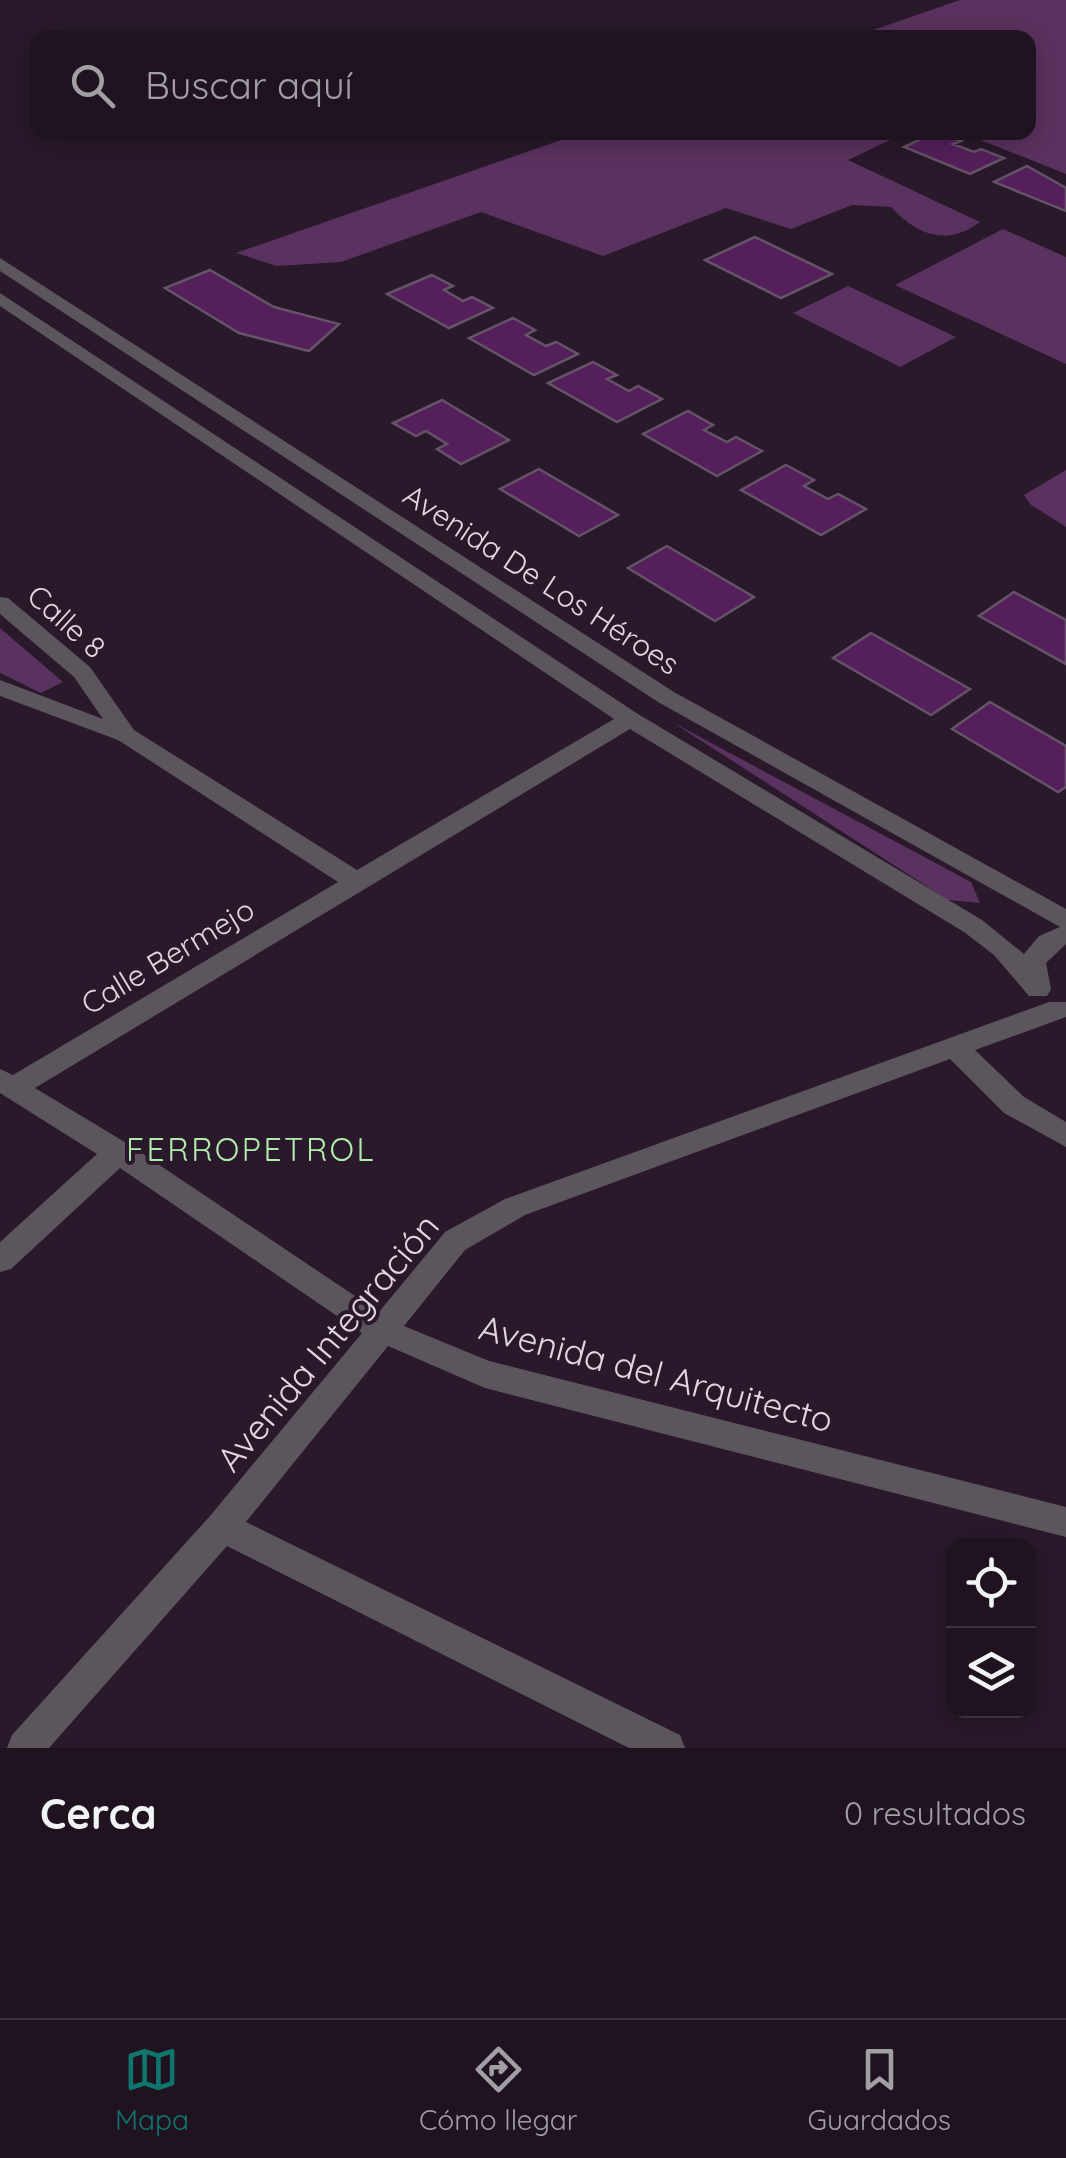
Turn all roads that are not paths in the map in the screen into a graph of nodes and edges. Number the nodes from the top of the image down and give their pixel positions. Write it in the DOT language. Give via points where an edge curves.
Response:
graph roads {
  1 [pos="0,262"];
  2 [pos="0,298"];
  3 [pos="0,603"];
  4 [pos="0,687"];
  5 [pos="630,718"];
  6 [pos="126,736"];
  7 [pos="356,882"];
  8 [pos="1066,920"];
  9 [pos="1066,935"];
  10 [pos="1033,982"];
  11 [pos="1062,1011"];
  12 [pos="954,1047"];
  13 [pos="6,1084"];
  14 [pos="1066,1136"];
  15 [pos="118,1152"];
  16 [pos="0,1260"];
  17 [pos="382,1330"];
  18 [pos="1066,1522"];
  19 [pos="222,1527"];
  20 [pos="25,1748"];
  21 [pos="667,1748"];
  1 -- 8 [label="street, Avenida De Los Héroes" via="666,697"];
  2 -- 5 [label="street"];
  3 -- 6 [label="street, Calle 8" via="82,672"];
  4 -- 6 [label="street"];
  5 -- 7 [label="street, Calle Bermejo"];
  5 -- 10 [label="street" via="973,926"];
  6 -- 7 [label="street"];
  7 -- 13 [label="street, Calle Bermejo"];
  9 -- 10 [label="street" via="1035,954"];
  10 -- 11 [label="street"];
  11 -- 12 [label="street, Avenida Integración"];
  12 -- 14 [label="street" via="1014,1106"];
  12 -- 17 [label="street, Avenida Integración" via="515,1206 454,1241"];
  13 -- 15 [label="street, Avenida del Arquitecto"];
  15 -- 16 [label="street"];
  15 -- 17 [label="street, Avenida del Arquitecto"];
  17 -- 18 [label="street, Avenida del Arquitecto" via="485,1374"];
  17 -- 19 [label="street, Avenida Integración"];
  19 -- 20 [label="street, Avenida Integración"];
  19 -- 21 [label="street"];
}
